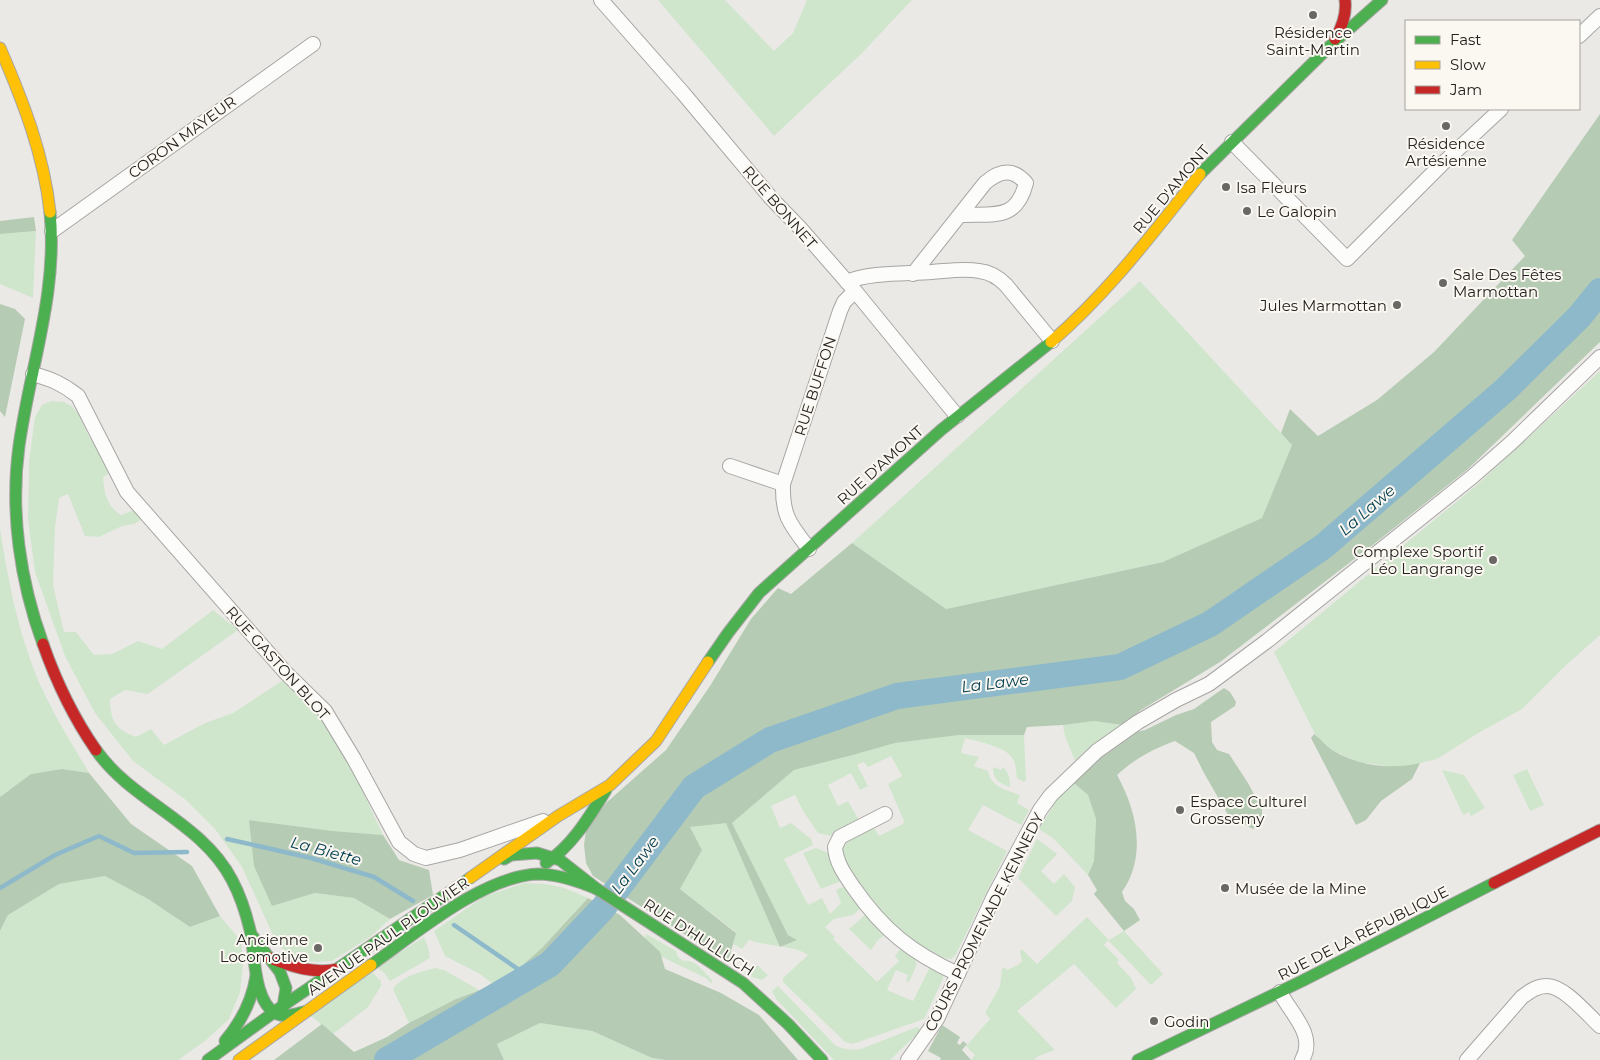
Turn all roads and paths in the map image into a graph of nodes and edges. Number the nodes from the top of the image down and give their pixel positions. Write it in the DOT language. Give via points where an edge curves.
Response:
graph roads {
  1 [pos="601,0"];
  2 [pos="1344,0"];
  3 [pos="1362,3"];
  4 [pos="1378,3"];
  5 [pos="1600,16"];
  6 [pos="1580,35"];
  7 [pos="313,44"];
  8 [pos="1330,46"];
  9 [pos="0,48"];
  10 [pos="1500,110"];
  11 [pos="1232,142"];
  12 [pos="960,215"];
  13 [pos="52,231"];
  14 [pos="913,274"];
  15 [pos="851,287"];
  16 [pos="1052,341"];
  17 [pos="1600,357"];
  18 [pos="32,374"];
  19 [pos="957,416"];
  20 [pos="730,466"];
  21 [pos="783,484"];
  22 [pos="809,549"];
  23 [pos="610,785"];
  24 [pos="884,814"];
  25 [pos="558,816"];
  26 [pos="580,830"];
  27 [pos="1600,830"];
  28 [pos="548,852"];
  29 [pos="490,865"];
  30 [pos="555,876"];
  31 [pos="586,880"];
  32 [pos="597,889"];
  33 [pos="465,899"];
  34 [pos="250,933"];
  35 [pos="270,958"];
  36 [pos="339,968"];
  37 [pos="256,970"];
  38 [pos="958,974"];
  39 [pos="1280,992"];
  40 [pos="280,1011"];
  41 [pos="307,1011"];
  42 [pos="1600,1026"];
  43 [pos="207,1060"];
  44 [pos="227,1060"];
  45 [pos="239,1060"];
  46 [pos="822,1060"];
  47 [pos="908,1060"];
  48 [pos="1138,1060"];
  49 [pos="1302,1060"];
  50 [pos="1467,1060"];
  1 -- 15 [label="street, RUE BONNET"];
  2 -- 8 [label="street" via="1342,28"];
  3 -- 4 [label="street" via="1367,6"];
  4 -- 8 [label="street"];
  5 -- 6 [label="street"];
  7 -- 13 [label="street, CORON MAYEUR"];
  8 -- 11 [label="street, RUE D'AMONT"];
  9 -- 13 [label="street" via="22,101 42,164"];
  10 -- 11 [label="street" via="1347,259"];
  11 -- 16 [label="street, RUE D'AMONT" via="1202,172 1121,274"];
  12 -- 12 [label="street" via="1006,212 1016,206 1026,183 1019,175 1010,172 994,175"];
  12 -- 14 [label="street"];
  13 -- 18 [label="street" via="48,297"];
  14 -- 15 [label="street" via="856,278"];
  14 -- 16 [label="street" via="978,270 997,277"];
  15 -- 19 [label="street, RUE BONNET"];
  15 -- 21 [label="street, RUE BUFFON" via="840,311"];
  16 -- 19 [label="street, RUE D'AMONT"];
  17 -- 38 [label="street, COURS PROMENADE KENNEDY" via="1472,477 1267,642 1209,684 1138,722 1074,772 1044,804 994,896"];
  18 -- 25 [label="street, RUE GASTON BLOT" via="54,380 78,396 126,492 286,673 325,711 399,842 414,854 426,858 460,850"];
  18 -- 34 [label="street" via="22,424 15,509 25,581 44,650 83,730 105,761 215,854 238,892"];
  19 -- 22 [label="street, RUE D'AMONT"];
  20 -- 21 [label="street"];
  21 -- 22 [label="street, RUE BUFFON" via="788,520"];
  22 -- 23 [label="street, RUE D'AMONT" via="777,576 742,613 656,741"];
  23 -- 25 [label="street, RUE D'AMONT"];
  23 -- 26 [label="street"];
  24 -- 38 [label="street" via="840,837 835,847 838,861 868,907 889,930 914,951"];
  25 -- 28 [label="street"];
  25 -- 29 [label="street, RUE D'AMONT"];
  26 -- 28 [label="street"];
  26 -- 31 [label="street" via="576,855"];
  27 -- 39 [label="street, RUE DE LA RÉPUBLIQUE"];
  28 -- 29 [label="street" via="511,855"];
  28 -- 30 [label="street"];
  28 -- 31 [label="street, RUE D'HULLUCH"];
  28 -- 33 [label="street" via="487,877"];
  29 -- 36 [label="street, AVENUE PAUL PLOUVIER"];
  30 -- 32 [label="street, AVENUE PAUL PLOUVIER"];
  30 -- 33 [label="street, AVENUE PAUL PLOUVIER" via="529,874 505,880"];
  31 -- 32 [label="street, RUE D'HULLUCH"];
  32 -- 46 [label="street, RUE D'HULLUCH" via="744,983"];
  33 -- 41 [label="street, AVENUE PAUL PLOUVIER"];
  34 -- 35 [label="street"];
  34 -- 37 [label="street"];
  35 -- 36 [label="street" via="308,970"];
  35 -- 40 [label="street" via="286,988"];
  36 -- 40 [label="street, AVENUE PAUL PLOUVIER"];
  37 -- 40 [label="street" via="262,996"];
  37 -- 43 [label="street" via="255,983 240,1021"];
  38 -- 47 [label="street, COURS PROMENADE KENNEDY" via="938,1019"];
  39 -- 48 [label="street, RUE DE LA RÉPUBLIQUE"];
  39 -- 49 [label="street" via="1306,1034 1306,1054"];
  40 -- 41 [label="street"];
  40 -- 43 [label="street, AVENUE PAUL PLOUVIER"];
  40 -- 44 [label="street" via="266,1031"];
  41 -- 45 [label="street, AVENUE PAUL PLOUVIER"];
  42 -- 50 [label="street" via="1561,990 1547,986 1533,989 1522,997"];
}
